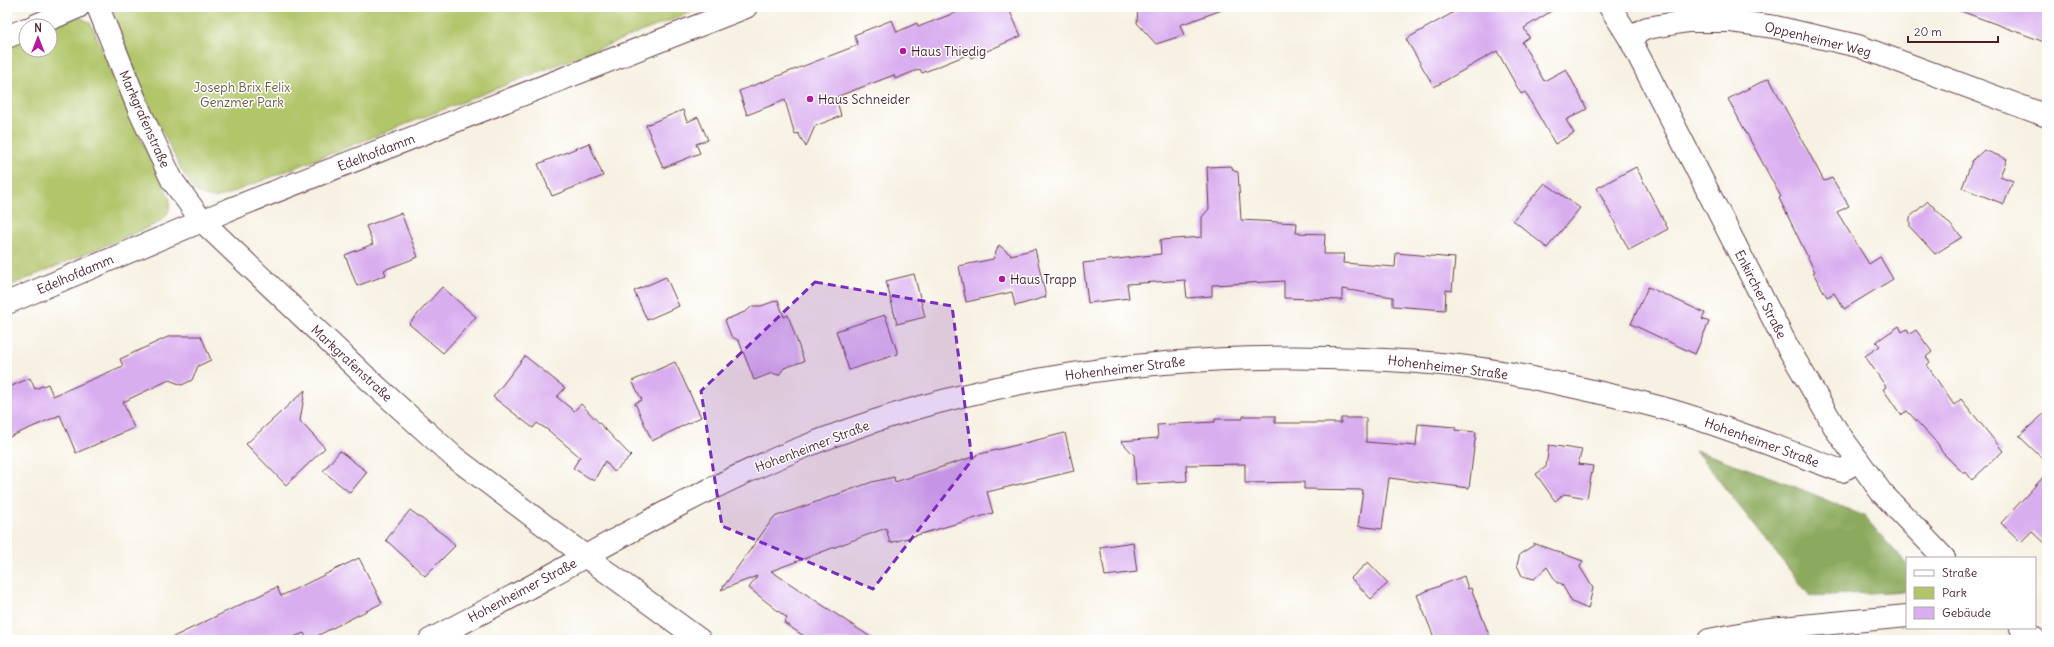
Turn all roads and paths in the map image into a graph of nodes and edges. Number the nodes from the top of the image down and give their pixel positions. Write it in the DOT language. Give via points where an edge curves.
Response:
graph roads {
  1 [pos="78,7"];
  2 [pos="98,7"];
  3 [pos="746,7"];
  4 [pos="1610,7"];
  5 [pos="53,18"];
  6 [pos="18,32"];
  7 [pos="7,37"];
  8 [pos="1629,37"];
  9 [pos="2047,116"];
  10 [pos="202,221"];
  11 [pos="7,303"];
  12 [pos="1858,460"];
  13 [pos="585,556"];
  14 [pos="1943,557"];
  15 [pos="1906,616"];
  16 [pos="2022,629"];
  17 [pos="430,640"];
  18 [pos="700,640"];
  19 [pos="1710,640"];
  20 [pos="2036,640"];
  1 -- 5 [label="street"];
  2 -- 10 [label="street, Markgrafenstraße" via="140,112 172,180"];
  3 -- 10 [label="street, Edelhofdamm"];
  4 -- 8 [label="street, Enkircher Straße"];
  6 -- 7 [label="street"];
  8 -- 9 [label="street, Oppenheimer Weg" via="1648,28 1688,21 1731,21 1775,27 1858,46"];
  8 -- 12 [label="street, Enkircher Straße" via="1787,346 1837,431"];
  10 -- 11 [label="street, Edelhofdamm"];
  10 -- 13 [label="street, Markgrafenstraße" via="454,457"];
  12 -- 13 [label="street, Hohenheimer Straße" via="1842,471 1674,412 1625,398 1525,376 1381,359 1275,356 1204,358 1073,373 1006,386 898,413 795,451 703,492"];
  12 -- 14 [label="street, Enkircher Straße" via="1881,492"];
  13 -- 17 [label="street, Hohenheimer Straße"];
  13 -- 18 [label="street, Markgrafenstraße"];
  15 -- 19 [label="street" via="1760,630"];
  16 -- 20 [label="street"];
}
